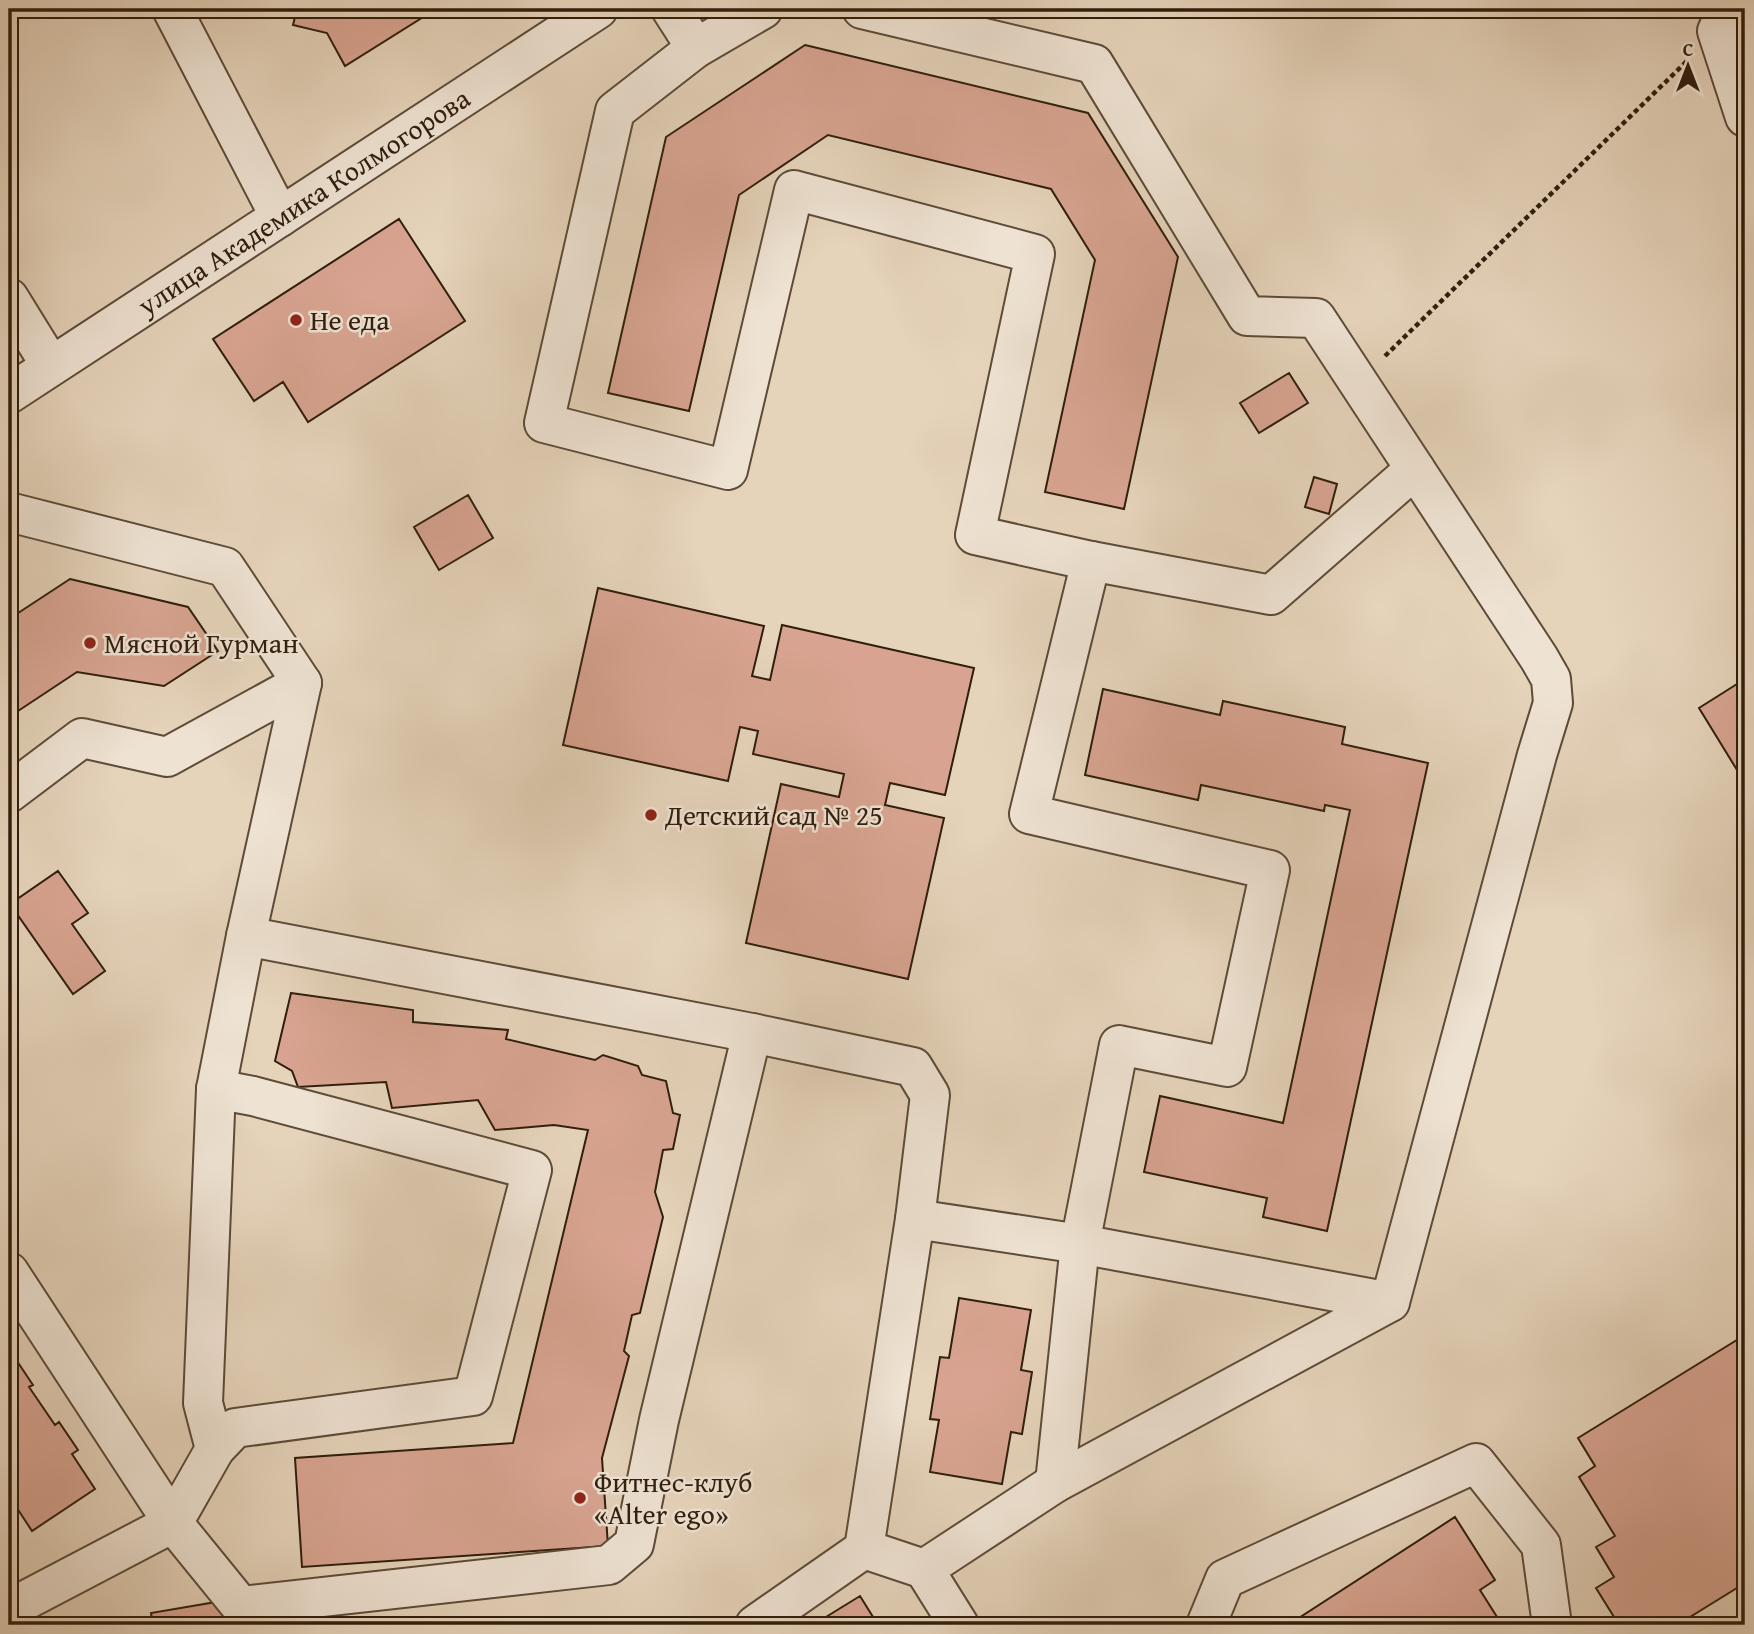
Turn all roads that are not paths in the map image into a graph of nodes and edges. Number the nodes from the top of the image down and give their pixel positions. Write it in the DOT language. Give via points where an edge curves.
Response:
graph roads {
  1 [pos="172,9"];
  2 [pos="598,9"];
  3 [pos="671,9"];
  4 [pos="763,9"];
  5 [pos="862,9"];
  6 [pos="1722,20"];
  7 [pos="696,48"];
  8 [pos="1745,117"];
  9 [pos="280,216"];
  10 [pos="9,298"];
  11 [pos="51,366"];
  12 [pos="9,394"];
  13 [pos="1415,468"];
  14 [pos="9,512"];
  15 [pos="1091,561"];
  16 [pos="302,683"];
  17 [pos="9,793"];
  18 [pos="246,936"];
  19 [pos="752,1033"];
  20 [pos="216,1089"];
  21 [pos="915,1219"];
  22 [pos="1080,1244"];
  23 [pos="9,1272"];
  24 [pos="1390,1302"];
  25 [pos="215,1449"];
  26 [pos="1055,1483"];
  27 [pos="173,1523"];
  28 [pos="864,1549"];
  29 [pos="924,1569"];
  30 [pos="9,1609"];
  31 [pos="249,1615"];
  32 [pos="755,1625"];
  33 [pos="959,1625"];
  34 [pos="1206,1625"];
  35 [pos="1552,1625"];
  1 -- 9 [label="street"];
  2 -- 9 [label="street, улица Академика Колмогорова"];
  3 -- 7 [label="street"];
  4 -- 7 [label="street"];
  5 -- 13 [label="street" via="1094,64 1247,316 1315,318"];
  6 -- 8 [label="street"];
  7 -- 15 [label="street" via="615,111 544,424 728,470 794,190 1035,254 975,536"];
  9 -- 11 [label="street, улица Академика Колмогорова"];
  10 -- 11 [label="street"];
  11 -- 12 [label="street, улица Академика Колмогорова"];
  13 -- 15 [label="street" via="1271,595"];
  13 -- 24 [label="street" via="1539,658 1551,679 1553,704"];
  14 -- 16 [label="street" via="225,567"];
  15 -- 22 [label="street" via="1029,814 1270,870 1227,1068 1119,1045"];
  16 -- 17 [label="street" via="167,757 82,738"];
  16 -- 18 [label="street"];
  18 -- 19 [label="street"];
  18 -- 20 [label="street"];
  19 -- 21 [label="street" via="913,1067 930,1095"];
  19 -- 31 [label="street" via="659,1420 634,1544 609,1565"];
  20 -- 25 [label="street" via="203,1403"];
  20 -- 25 [label="street" via="532,1170 473,1396 235,1429"];
  21 -- 22 [label="street"];
  21 -- 28 [label="street"];
  22 -- 24 [label="street"];
  22 -- 26 [label="street"];
  23 -- 27 [label="street"];
  24 -- 26 [label="street"];
  25 -- 27 [label="street"];
  26 -- 29 [label="street"];
  27 -- 30 [label="street"];
  27 -- 31 [label="street"];
  28 -- 29 [label="street"];
  28 -- 32 [label="street"];
  29 -- 33 [label="street"];
  34 -- 35 [label="street" via="1225,1579 1476,1463 1541,1545"];
}
